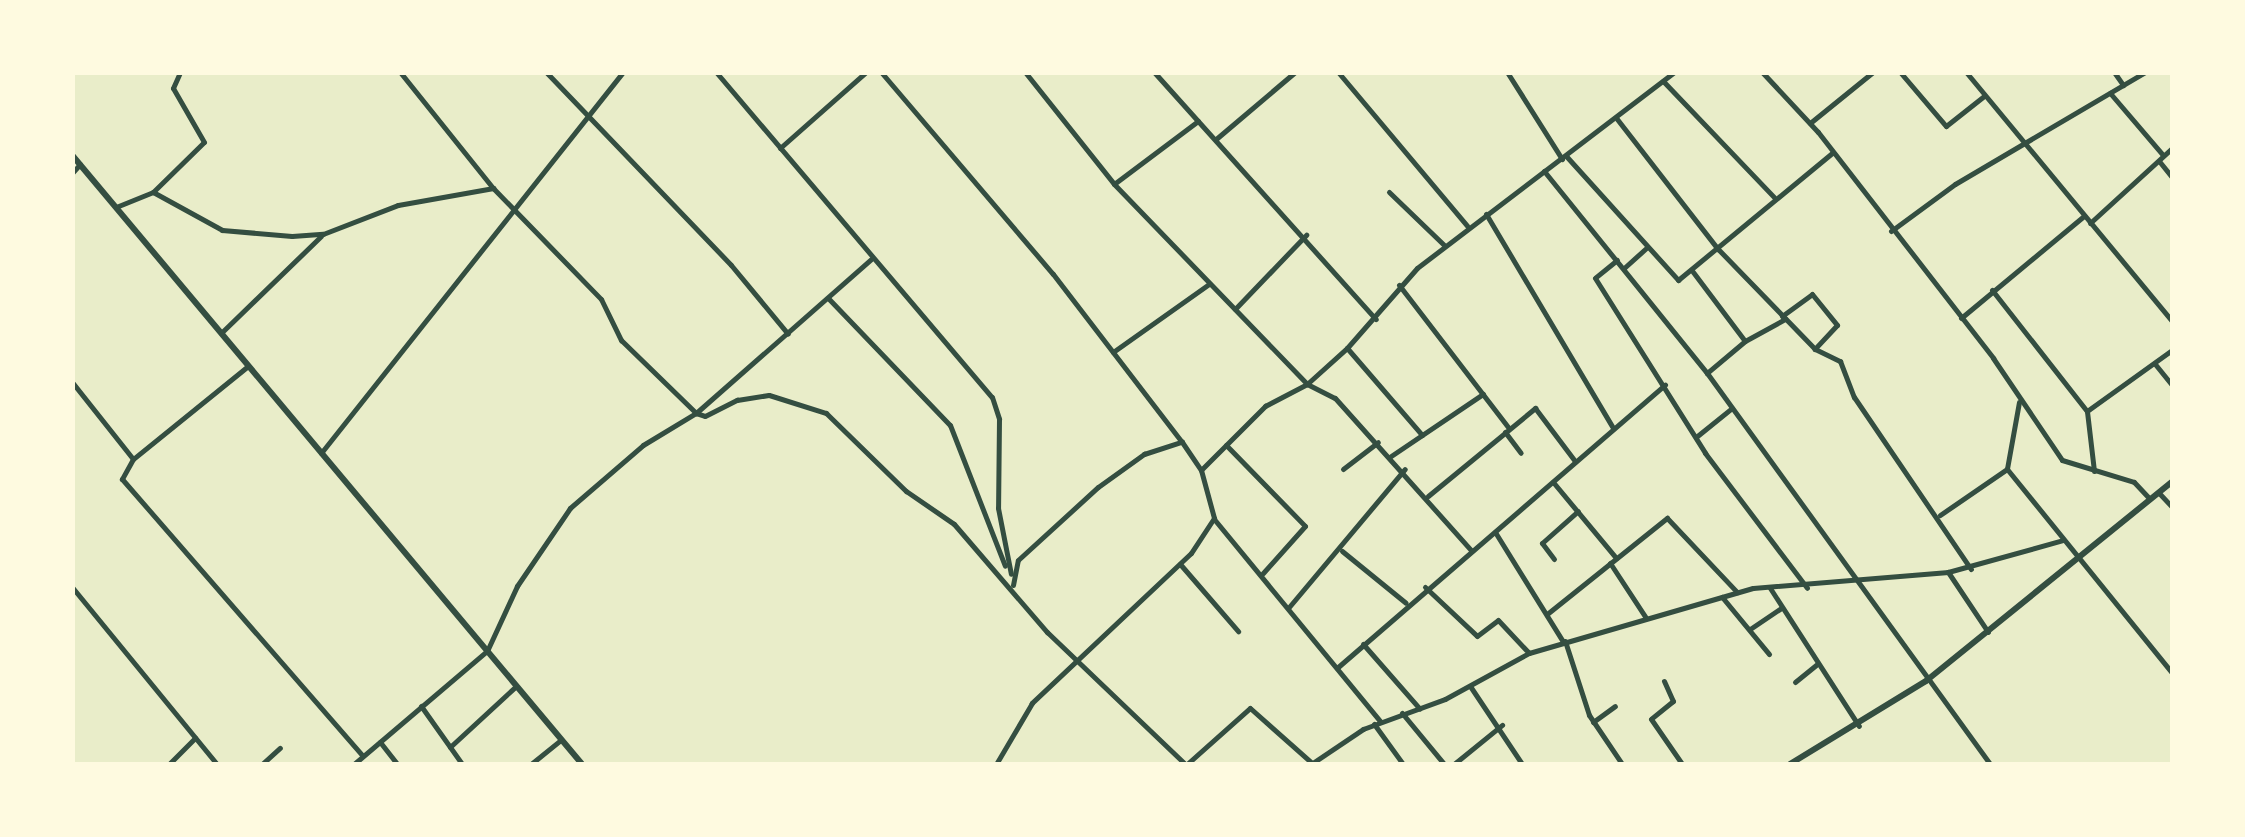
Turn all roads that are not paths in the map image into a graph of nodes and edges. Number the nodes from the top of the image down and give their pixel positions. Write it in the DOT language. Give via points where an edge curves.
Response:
graph roads {
  1 [pos="180,72"];
  2 [pos="400,72"];
  3 [pos="546,72"];
  4 [pos="623,72"];
  5 [pos="716,72"];
  6 [pos="866,72"];
  7 [pos="882,72"];
  8 [pos="1025,72"];
  9 [pos="1154,72"];
  10 [pos="1294,72"];
  11 [pos="1338,72"];
  12 [pos="1507,72"];
  13 [pos="1674,72"];
  14 [pos="1762,72"];
  15 [pos="1873,72"];
  16 [pos="1900,72"];
  17 [pos="1966,72"];
  18 [pos="2114,72"];
  19 [pos="2144,72"];
  20 [pos="1663,81"];
  21 [pos="2124,86"];
  22 [pos="2110,93"];
  23 [pos="1984,96"];
  24 [pos="587,114"];
  25 [pos="1617,119"];
  26 [pos="1198,121"];
  27 [pos="1810,123"];
  28 [pos="1216,139"];
  29 [pos="2026,143"];
  30 [pos="780,148"];
  31 [pos="2172,148"];
  32 [pos="1832,153"];
  33 [pos="72,155"];
  34 [pos="1564,158"];
  35 [pos="2161,159"];
  36 [pos="80,164"];
  37 [pos="1544,171"];
  38 [pos="72,173"];
  39 [pos="2172,177"];
  40 [pos="1114,184"];
  41 [pos="493,188"];
  42 [pos="153,192"];
  43 [pos="1388,192"];
  44 [pos="1774,197"];
  45 [pos="512,205"];
  46 [pos="116,207"];
  47 [pos="1486,213"];
  48 [pos="2084,216"];
  49 [pos="2090,222"];
  50 [pos="1466,226"];
  51 [pos="1891,231"];
  52 [pos="323,234"];
  53 [pos="1306,235"];
  54 [pos="1444,246"];
  55 [pos="1647,247"];
  56 [pos="1718,248"];
  57 [pos="871,259"];
  58 [pos="1616,260"];
  59 [pos="1624,268"];
  60 [pos="1694,272"];
  61 [pos="1208,284"];
  62 [pos="1399,285"];
  63 [pos="1992,290"];
  64 [pos="828,298"];
  65 [pos="1234,310"];
  66 [pos="1783,318"];
  67 [pos="1961,318"];
  68 [pos="1376,319"];
  69 [pos="2172,321"];
  70 [pos="221,333"];
  71 [pos="788,334"];
  72 [pos="1745,342"];
  73 [pos="1347,348"];
  74 [pos="1815,350"];
  75 [pos="2172,350"];
  76 [pos="1112,353"];
  77 [pos="2155,364"];
  78 [pos="248,366"];
  79 [pos="1707,373"];
  80 [pos="72,382"];
  81 [pos="1307,384"];
  82 [pos="1664,385"];
  83 [pos="2172,385"];
  84 [pos="1483,394"];
  85 [pos="2020,398"];
  86 [pos="1732,408"];
  87 [pos="2087,410"];
  88 [pos="696,413"];
  89 [pos="1612,426"];
  90 [pos="1506,430"];
  91 [pos="1422,434"];
  92 [pos="1696,437"];
  93 [pos="1182,442"];
  94 [pos="1378,442"];
  95 [pos="1226,445"];
  96 [pos="321,453"];
  97 [pos="1522,453"];
  98 [pos="1392,456"];
  99 [pos="133,459"];
  100 [pos="1575,461"];
  101 [pos="2007,468"];
  102 [pos="1343,469"];
  103 [pos="1201,470"];
  104 [pos="1405,470"];
  105 [pos="2094,471"];
  106 [pos="1553,482"];
  107 [pos="2172,482"];
  108 [pos="2159,493"];
  109 [pos="1428,496"];
  110 [pos="2150,500"];
  111 [pos="2172,507"];
  112 [pos="1578,511"];
  113 [pos="1940,516"];
  114 [pos="1214,518"];
  115 [pos="1496,532"];
  116 [pos="2063,540"];
  117 [pos="1341,550"];
  118 [pos="1471,550"];
  119 [pos="2081,556"];
  120 [pos="1554,559"];
  121 [pos="1613,560"];
  122 [pos="1180,564"];
  123 [pos="1971,568"];
  124 [pos="1009,571"];
  125 [pos="1948,572"];
  126 [pos="1263,573"];
  127 [pos="1856,583"];
  128 [pos="72,587"];
  129 [pos="1425,587"];
  130 [pos="1014,588"];
  131 [pos="1770,588"];
  132 [pos="1806,588"];
  133 [pos="1737,592"];
  134 [pos="1722,597"];
  135 [pos="1406,603"];
  136 [pos="1289,607"];
  137 [pos="1781,608"];
  138 [pos="1547,614"];
  139 [pos="1646,618"];
  140 [pos="1750,629"];
  141 [pos="1238,631"];
  142 [pos="1988,632"];
  143 [pos="1564,640"];
  144 [pos="1363,644"];
  145 [pos="487,650"];
  146 [pos="1529,653"];
  147 [pos="1769,654"];
  148 [pos="1073,658"];
  149 [pos="1816,664"];
  150 [pos="1338,667"];
  151 [pos="2172,673"];
  152 [pos="1664,681"];
  153 [pos="1926,681"];
  154 [pos="1794,682"];
  155 [pos="515,686"];
  156 [pos="1470,686"];
  157 [pos="422,706"];
  158 [pos="1614,706"];
  159 [pos="1420,709"];
  160 [pos="1402,713"];
  161 [pos="1593,722"];
  162 [pos="1377,723"];
  163 [pos="1502,725"];
  164 [pos="1859,726"];
  165 [pos="195,738"];
  166 [pos="561,740"];
  167 [pos="380,742"];
  168 [pos="450,747"];
  169 [pos="280,748"];
  170 [pos="362,756"];
  171 [pos="169,764"];
  172 [pos="217,764"];
  173 [pos="262,764"];
  174 [pos="354,764"];
  175 [pos="397,764"];
  176 [pos="462,764"];
  177 [pos="530,764"];
  178 [pos="582,764"];
  179 [pos="996,764"];
  180 [pos="1186,764"];
  181 [pos="1313,764"];
  182 [pos="1402,764"];
  183 [pos="1444,764"];
  184 [pos="1454,764"];
  185 [pos="1522,764"];
  186 [pos="1622,764"];
  187 [pos="1682,764"];
  188 [pos="1790,764"];
  189 [pos="1990,764"];
  1 -- 42 [label="street" via="173,88 204,142"];
  2 -- 41 [label="street"];
  3 -- 24 [label="street"];
  4 -- 24 [label="street"];
  5 -- 30 [label="street"];
  6 -- 30 [label="street"];
  7 -- 76 [label="street"];
  8 -- 40 [label="street"];
  9 -- 26 [label="street"];
  10 -- 28 [label="street"];
  11 -- 50 [label="street"];
  12 -- 34 [label="street"];
  13 -- 20 [label="street"];
  14 -- 27 [label="street"];
  15 -- 27 [label="street"];
  16 -- 23 [label="street" via="1945,126"];
  17 -- 23 [label="street"];
  18 -- 21 [label="street"];
  19 -- 21 [label="street"];
  20 -- 25 [label="street"];
  20 -- 44 [label="street"];
  21 -- 22 [label="street"];
  22 -- 29 [label="street"];
  22 -- 35 [label="street"];
  23 -- 29 [label="street"];
  24 -- 45 [label="street"];
  24 -- 71 [label="street"];
  25 -- 34 [label="street"];
  25 -- 56 [label="street"];
  26 -- 28 [label="street"];
  26 -- 40 [label="street"];
  27 -- 32 [label="street"];
  28 -- 53 [label="street"];
  29 -- 48 [label="street"];
  29 -- 51 [label="street"];
  30 -- 57 [label="street"];
  31 -- 35 [label="street"];
  32 -- 44 [label="street"];
  32 -- 51 [label="street"];
  33 -- 36 [label="street"];
  34 -- 37 [label="street"];
  34 -- 55 [label="street"];
  35 -- 39 [label="street"];
  35 -- 49 [label="street"];
  36 -- 38 [label="street"];
  36 -- 46 [label="street"];
  37 -- 47 [label="street"];
  37 -- 58 [label="street"];
  40 -- 61 [label="street"];
  41 -- 45 [label="street"];
  41 -- 52 [label="street" via="398,206"];
  42 -- 46 [label="street"];
  42 -- 52 [label="street" via="222,230"];
  43 -- 54 [label="street"];
  44 -- 56 [label="street"];
  45 -- 88 [label="street" via="601,299 621,340"];
  45 -- 96 [label="street"];
  46 -- 70 [label="street"];
  47 -- 50 [label="street"];
  47 -- 89 [label="street"];
  48 -- 49 [label="street"];
  48 -- 63 [label="street"];
  49 -- 69 [label="street"];
  50 -- 54 [label="street"];
  51 -- 67 [label="street"];
  52 -- 70 [label="street"];
  53 -- 65 [label="street"];
  53 -- 68 [label="street"];
  54 -- 62 [label="street"];
  55 -- 59 [label="street"];
  55 -- 60 [label="street" via="1677,280"];
  56 -- 60 [label="street"];
  56 -- 66 [label="street"];
  57 -- 64 [label="street"];
  57 -- 124 [label="street" via="992,397"];
  58 -- 59 [label="street"];
  58 -- 82 [label="street" via="1595,278"];
  59 -- 79 [label="street"];
  60 -- 72 [label="street"];
  61 -- 65 [label="street"];
  61 -- 76 [label="street"];
  62 -- 68 [label="street"];
  62 -- 84 [label="street"];
  63 -- 67 [label="street"];
  63 -- 87 [label="street"];
  64 -- 71 [label="street"];
  64 -- 124 [label="street" via="950,426"];
  65 -- 81 [label="street"];
  66 -- 72 [label="street"];
  66 -- 74 [label="street"];
  66 -- 74 [label="street" via="1812,294 1837,326"];
  67 -- 85 [label="street"];
  68 -- 73 [label="street"];
  70 -- 78 [label="street"];
  71 -- 88 [label="street"];
  72 -- 79 [label="street"];
  73 -- 81 [label="street"];
  73 -- 91 [label="street"];
  74 -- 113 [label="street" via="1840,361 1854,397"];
  75 -- 77 [label="street"];
  76 -- 93 [label="street"];
  77 -- 83 [label="street"];
  77 -- 87 [label="street"];
  78 -- 96 [label="street"];
  78 -- 99 [label="street"];
  79 -- 86 [label="street"];
  80 -- 99 [label="street"];
  81 -- 94 [label="street" via="1335,398"];
  81 -- 95 [label="street" via="1265,406"];
  82 -- 89 [label="street"];
  82 -- 92 [label="street"];
  84 -- 90 [label="street"];
  84 -- 91 [label="street"];
  85 -- 101 [label="street"];
  85 -- 105 [label="street" via="2062,460"];
  86 -- 92 [label="street"];
  86 -- 127 [label="street"];
  87 -- 105 [label="street"];
  88 -- 130 [label="street" via="705,416 736,400 770,395 814,405 906,491 954,524"];
  88 -- 145 [label="street" via="634,452 570,508 517,586"];
  89 -- 100 [label="street"];
  90 -- 97 [label="street"];
  90 -- 100 [label="street" via="1534,408"];
  90 -- 109 [label="street"];
  91 -- 98 [label="street"];
  92 -- 132 [label="street"];
  93 -- 103 [label="street"];
  93 -- 124 [label="street" via="1144,454 1098,487"];
  94 -- 98 [label="street"];
  94 -- 102 [label="street"];
  95 -- 103 [label="street"];
  95 -- 126 [label="street" via="1305,526"];
  96 -- 145 [label="street"];
  98 -- 104 [label="street"];
  99 -- 170 [label="street" via="122,479"];
  100 -- 106 [label="street"];
  101 -- 113 [label="street"];
  101 -- 116 [label="street"];
  103 -- 114 [label="street"];
  104 -- 109 [label="street"];
  104 -- 117 [label="street" via="1350,528 1352,538"];
  105 -- 110 [label="street" via="2134,482"];
  106 -- 112 [label="street"];
  106 -- 115 [label="street"];
  107 -- 108 [label="street"];
  108 -- 110 [label="street"];
  108 -- 111 [label="street"];
  109 -- 118 [label="street"];
  110 -- 119 [label="street"];
  112 -- 120 [label="street" via="1542,543"];
  112 -- 121 [label="street"];
  113 -- 123 [label="street"];
  114 -- 122 [label="street"];
  114 -- 126 [label="street"];
  115 -- 118 [label="street"];
  115 -- 138 [label="street"];
  116 -- 119 [label="street"];
  116 -- 123 [label="street"];
  117 -- 135 [label="street"];
  117 -- 136 [label="street"];
  118 -- 129 [label="street"];
  119 -- 142 [label="street"];
  119 -- 151 [label="street"];
  121 -- 133 [label="street" via="1670,518"];
  121 -- 138 [label="street"];
  121 -- 139 [label="street"];
  122 -- 141 [label="street"];
  122 -- 148 [label="street"];
  123 -- 125 [label="street"];
  124 -- 130 [label="street"];
  125 -- 127 [label="street"];
  125 -- 142 [label="street"];
  126 -- 136 [label="street"];
  127 -- 132 [label="street"];
  127 -- 153 [label="street"];
  128 -- 165 [label="street"];
  129 -- 135 [label="street"];
  129 -- 146 [label="street" via="1476,636 1498,620"];
  130 -- 148 [label="street"];
  131 -- 132 [label="street"];
  131 -- 133 [label="street"];
  131 -- 137 [label="street"];
  133 -- 134 [label="street"];
  134 -- 139 [label="street"];
  134 -- 140 [label="street"];
  135 -- 144 [label="street"];
  136 -- 150 [label="street"];
  137 -- 140 [label="street"];
  137 -- 149 [label="street"];
  138 -- 143 [label="street"];
  139 -- 143 [label="street"];
  140 -- 147 [label="street"];
  142 -- 153 [label="street"];
  143 -- 146 [label="street"];
  143 -- 161 [label="street"];
  144 -- 150 [label="street"];
  144 -- 159 [label="street"];
  145 -- 155 [label="street"];
  145 -- 157 [label="street"];
  146 -- 156 [label="street"];
  148 -- 179 [label="street" via="1032,703"];
  148 -- 180 [label="street"];
  149 -- 154 [label="street"];
  149 -- 164 [label="street"];
  150 -- 162 [label="street"];
  152 -- 187 [label="street" via="1673,700 1651,719"];
  153 -- 164 [label="street"];
  153 -- 189 [label="street"];
  155 -- 166 [label="street"];
  155 -- 168 [label="street"];
  156 -- 159 [label="street"];
  156 -- 163 [label="street"];
  157 -- 167 [label="street"];
  157 -- 168 [label="street"];
  158 -- 161 [label="street"];
  159 -- 160 [label="street"];
  160 -- 162 [label="street"];
  160 -- 183 [label="street"];
  161 -- 186 [label="street"];
  162 -- 181 [label="street"];
  162 -- 182 [label="street"];
  163 -- 184 [label="street"];
  163 -- 185 [label="street"];
  164 -- 188 [label="street"];
  165 -- 171 [label="street"];
  165 -- 172 [label="street"];
  166 -- 177 [label="street"];
  166 -- 178 [label="street"];
  167 -- 170 [label="street"];
  167 -- 175 [label="street"];
  168 -- 176 [label="street"];
  169 -- 173 [label="street"];
  170 -- 174 [label="street"];
  180 -- 181 [label="street" via="1250,708"];
}
